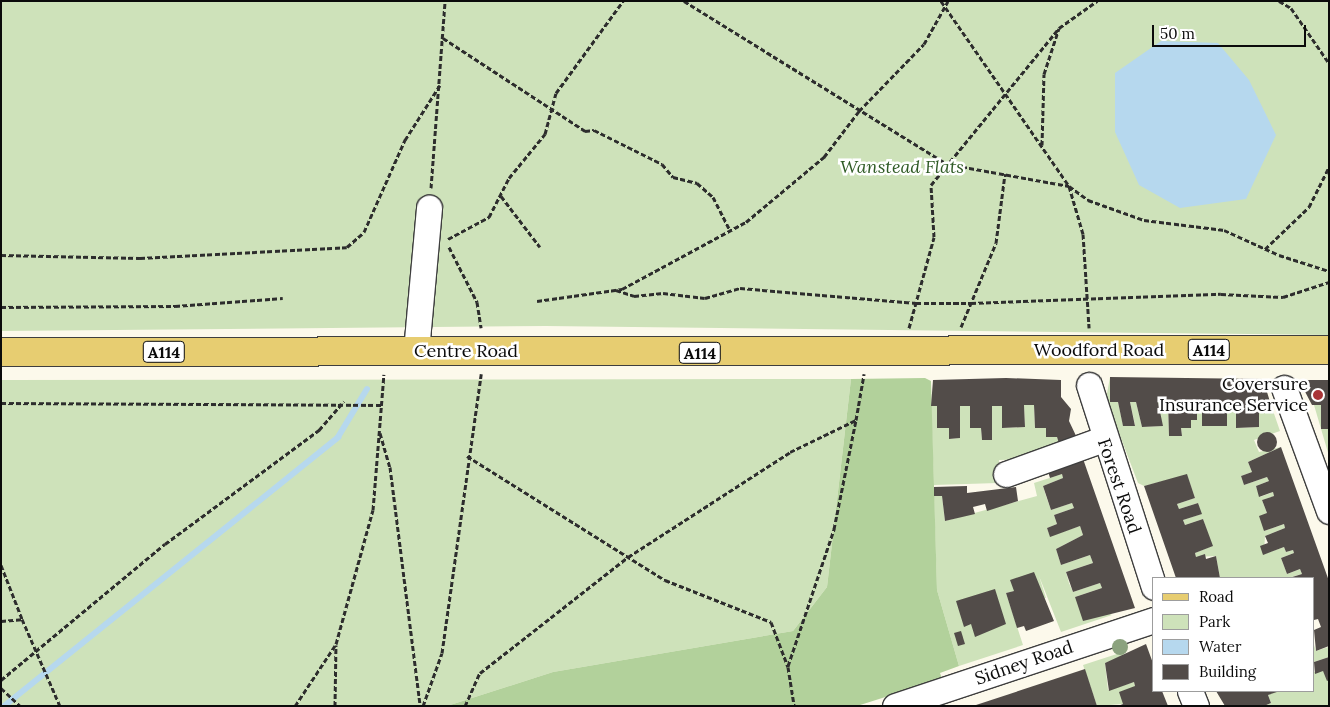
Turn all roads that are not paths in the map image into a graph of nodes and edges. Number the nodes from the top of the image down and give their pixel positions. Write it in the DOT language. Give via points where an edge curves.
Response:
graph roads {
  1 [pos="429,208"];
  2 [pos="1329,350"];
  3 [pos="416,351"];
  4 [pos="918,351"];
  5 [pos="1,352"];
  6 [pos="1089,385"];
  7 [pos="1284,388"];
  8 [pos="1103,439"];
  9 [pos="1006,474"];
  10 [pos="1329,511"];
  11 [pos="1152,580"];
  12 [pos="1152,621"];
  13 [pos="1190,692"];
  14 [pos="894,706"];
  15 [pos="1196,706"];
  1 -- 3 [label="street"];
  2 -- 4 [label="main road, Woodford Road / A114"];
  3 -- 4 [label="main road, Centre Road / A114"];
  3 -- 5 [label="main road, Centre Road / A114"];
  6 -- 8 [label="street, Forest Road"];
  7 -- 10 [label="street"];
  8 -- 9 [label="street"];
  8 -- 11 [label="street, Forest Road"];
  12 -- 14 [label="street, Sidney Road"];
  13 -- 15 [label="street"];
}
